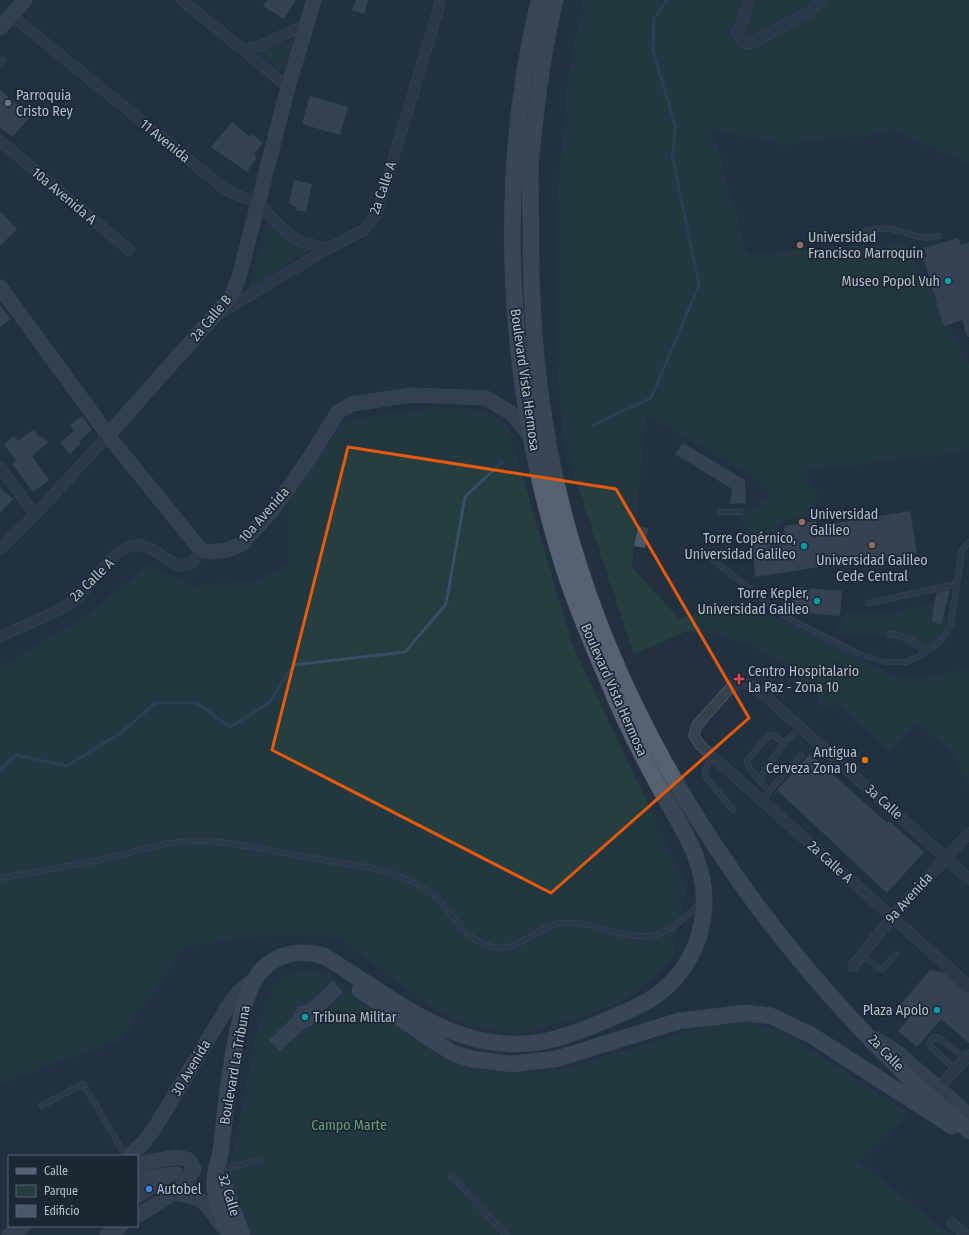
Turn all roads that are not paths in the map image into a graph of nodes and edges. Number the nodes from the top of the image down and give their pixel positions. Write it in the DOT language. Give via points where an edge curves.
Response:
graph roads {
  1 [pos="25,0"];
  2 [pos="182,0"];
  3 [pos="314,0"];
  4 [pos="441,0"];
  5 [pos="539,0"];
  6 [pos="555,0"];
  7 [pos="750,0"];
  8 [pos="820,0"];
  9 [pos="11,16"];
  10 [pos="307,24"];
  11 [pos="0,28"];
  12 [pos="243,50"];
  13 [pos="288,86"];
  14 [pos="0,141"];
  15 [pos="258,201"];
  16 [pos="939,236"];
  17 [pos="839,240"];
  18 [pos="327,249"];
  19 [pos="129,250"];
  20 [pos="0,287"];
  21 [pos="213,317"];
  22 [pos="108,434"];
  23 [pos="531,437"];
  24 [pos="0,467"];
  25 [pos="721,512"];
  26 [pos="740,512"];
  27 [pos="35,515"];
  28 [pos="969,542"];
  29 [pos="0,548"];
  30 [pos="201,550"];
  31 [pos="744,553"];
  32 [pos="706,555"];
  33 [pos="714,561"];
  34 [pos="957,584"];
  35 [pos="869,603"];
  36 [pos="890,634"];
  37 [pos="0,638"];
  38 [pos="924,654"];
  39 [pos="800,727"];
  40 [pos="694,736"];
  41 [pos="784,743"];
  42 [pos="801,755"];
  43 [pos="712,757"];
  44 [pos="759,779"];
  45 [pos="769,791"];
  46 [pos="763,802"];
  47 [pos="733,810"];
  48 [pos="969,833"];
  49 [pos="945,858"];
  50 [pos="0,878"];
  51 [pos="969,879"];
  52 [pos="704,900"];
  53 [pos="892,917"];
  54 [pos="862,954"];
  55 [pos="896,954"];
  56 [pos="324,956"];
  57 [pos="853,966"];
  58 [pos="253,980"];
  59 [pos="969,986"];
  60 [pos="865,1032"];
  61 [pos="964,1063"];
  62 [pos="938,1089"];
  63 [pos="41,1106"];
  64 [pos="969,1115"];
  65 [pos="969,1130"];
  66 [pos="969,1136"];
  67 [pos="126,1155"];
  68 [pos="128,1155"];
  69 [pos="260,1160"];
  70 [pos="138,1164"];
  71 [pos="220,1165"];
  72 [pos="452,1176"];
  73 [pos="173,1193"];
  74 [pos="138,1215"];
  75 [pos="952,1223"];
  76 [pos="21,1227"];
  77 [pos="119,1227"];
  78 [pos="9,1235"];
  79 [pos="107,1235"];
  80 [pos="228,1235"];
  81 [pos="242,1235"];
  82 [pos="506,1235"];
  83 [pos="966,1235"];
  1 -- 9 [label="street"];
  2 -- 12 [label="street"];
  3 -- 10 [label="street, 2a Calle B"];
  4 -- 18 [label="street, 2a Calle A" via="377,213 364,230"];
  5 -- 23 [label="main road, Boulevard Vista Hermosa" via="519,124 513,218 515,306"];
  6 -- 60 [label="main road, Boulevard Vista Hermosa" via="531,160 531,301 534,341 550,451 580,570 596,616 633,701 653,742 694,812 774,928 812,975"];
  7 -- 8 [label="street" via="737,34 743,43 751,42 810,12"];
  9 -- 11 [label="street"];
  9 -- 15 [label="street, 11 Avenida" via="226,190"];
  10 -- 12 [label="street" via="262,45"];
  10 -- 13 [label="street, 2a Calle B"];
  12 -- 13 [label="street"];
  13 -- 15 [label="street, 2a Calle B"];
  14 -- 19 [label="street, 10a Avenida A"];
  15 -- 18 [label="street" via="291,236"];
  15 -- 21 [label="street, 2a Calle B" via="239,277 231,296"];
  16 -- 17 [label="lane" via="928,239 890,228 863,232"];
  18 -- 21 [label="street, 2a Calle A"];
  20 -- 22 [label="street"];
  21 -- 22 [label="street, 2a Calle B"];
  22 -- 27 [label="street, 2a Calle B"];
  22 -- 30 [label="street"];
  23 -- 30 [label="street, 10a Avenida" via="511,412 486,398 412,395 352,404 338,412 275,506 242,544 227,550"];
  23 -- 52 [label="main road, Boulevard Vista Hermosa" via="564,568 590,639 620,712 692,845 702,879"];
  24 -- 27 [label="street"];
  25 -- 26 [label="lane"];
  27 -- 29 [label="street, 2a Calle B"];
  28 -- 34 [label="lane" via="962,550"];
  30 -- 37 [label="street, 2a Calle A" via="192,562 180,566 146,547 136,545 128,548 104,565 77,598"];
  31 -- 33 [label="lane" via="721,552"];
  32 -- 33 [label="lane"];
  33 -- 38 [label="lane" via="784,616 857,653 885,662 906,662"];
  34 -- 35 [label="lane"];
  34 -- 38 [label="lane" via="948,632"];
  36 -- 38 [label="lane" via="912,639 918,643"];
  39 -- 40 [label="street, 3a Calle" via="754,686 742,682 733,686 697,725"];
  39 -- 41 [label="lane"];
  39 -- 49 [label="street, 3a Calle"];
  40 -- 43 [label="street, 2a Calle A"];
  41 -- 44 [label="lane"];
  41 -- 44 [label="lane" via="772,734 769,735 747,761 749,768"];
  42 -- 45 [label="lane"];
  43 -- 46 [label="street, 2a Calle A"];
  43 -- 47 [label="lane" via="705,772 706,777"];
  44 -- 45 [label="lane"];
  45 -- 46 [label="lane"];
  46 -- 53 [label="street, 2a Calle A"];
  48 -- 49 [label="street, 9a Avenida"];
  49 -- 51 [label="street, 3a Calle"];
  49 -- 53 [label="street, 9a Avenida"];
  50 -- 52 [label="lane" via="65,867 173,842 206,841 356,864 397,875 437,898 471,938 492,948 518,943 550,926 562,923 576,923 639,936 658,935 682,921"];
  52 -- 56 [label="main road, Boulevard Vista Hermosa" via="702,924 690,958 676,977 655,996 639,1006 577,1033 554,1041 534,1044 499,1044 450,1031 424,1019"];
  53 -- 54 [label="street, 9a Avenida"];
  53 -- 59 [label="street, 2a Calle A"];
  54 -- 55 [label="lane" via="882,969"];
  54 -- 57 [label="street, 9a Avenida"];
  56 -- 58 [label="main road, Boulevard La Tribuna" via="304,952 284,955 266,965"];
  56 -- 66 [label="main road" via="359,989 442,1046 472,1059 490,1062 512,1064 556,1059 680,1022 746,1013 771,1016 811,1035"];
  58 -- 68 [label="street, 30 Avenida" via="238,993 225,1011 154,1129 144,1142"];
  58 -- 71 [label="main road, Boulevard La Tribuna" via="238,1032"];
  60 -- 62 [label="street, 2a Calle" via="898,1053"];
  60 -- 65 [label="main road, 2a Calle" via="907,1076"];
  61 -- 61 [label="lane" via="938,1037 932,1038 929,1042 931,1047"];
  61 -- 62 [label="street"];
  62 -- 64 [label="street, 2a Calle"];
  63 -- 67 [label="lane" via="82,1084"];
  69 -- 71 [label="lane"];
  70 -- 73 [label="street" via="178,1157 189,1160 194,1168 192,1174 188,1181"];
  71 -- 80 [label="main road, 32 Calle" via="214,1179"];
  71 -- 81 [label="main road, 32 Calle" via="226,1193"];
  72 -- 82 [label="lane"];
  73 -- 74 [label="street"];
  73 -- 80 [label="street" via="194,1196 205,1202"];
  75 -- 83 [label="street"];
  76 -- 78 [label="street"];
  77 -- 79 [label="street"];
}
